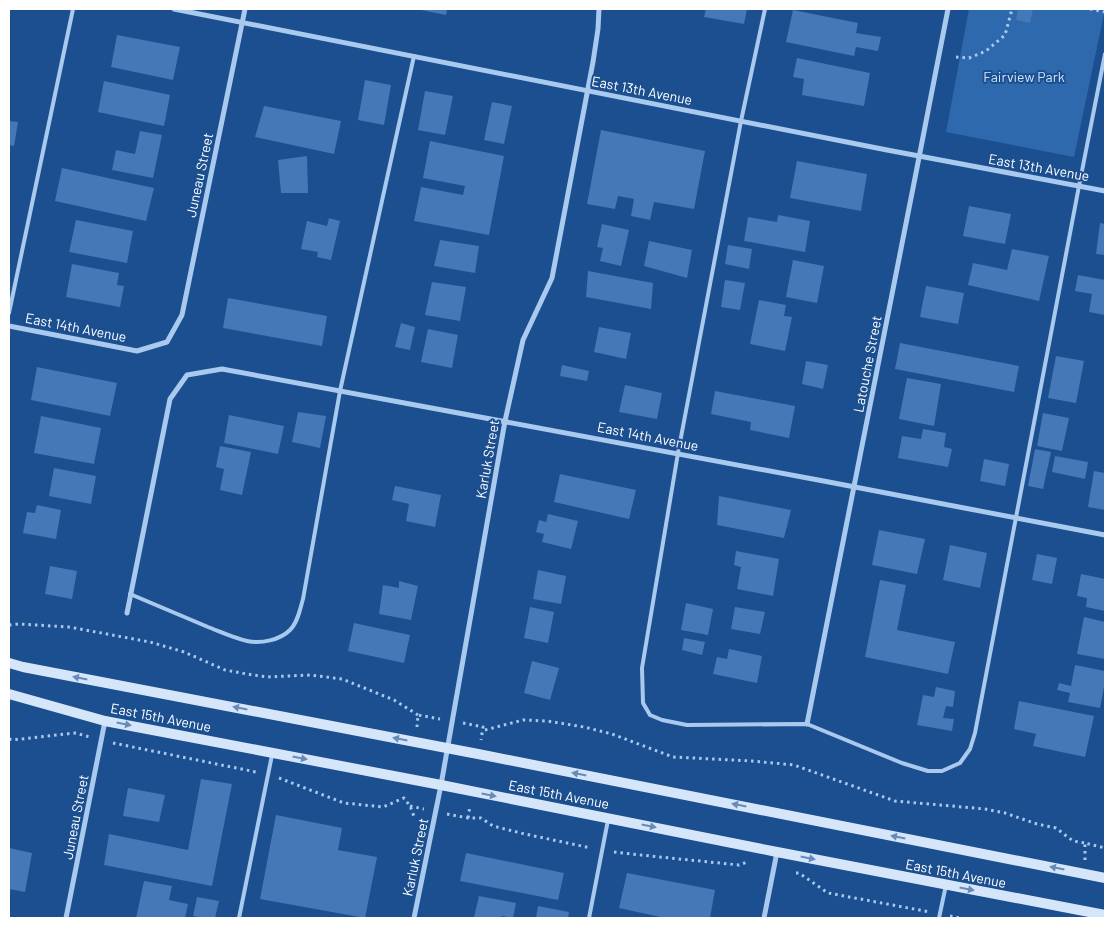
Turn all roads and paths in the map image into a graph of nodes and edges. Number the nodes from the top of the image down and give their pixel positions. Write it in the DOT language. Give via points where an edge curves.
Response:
graph roads {
  1 [pos="73,9"];
  2 [pos="174,9"];
  3 [pos="245,9"];
  4 [pos="599,9"];
  5 [pos="765,9"];
  6 [pos="948,9"];
  7 [pos="1012,9"];
  8 [pos="1090,9"];
  9 [pos="1105,12"];
  10 [pos="243,22"];
  11 [pos="1105,54"];
  12 [pos="414,56"];
  13 [pos="956,57"];
  14 [pos="588,91"];
  15 [pos="741,121"];
  16 [pos="920,156"];
  17 [pos="1079,186"];
  18 [pos="1105,191"];
  19 [pos="9,313"];
  20 [pos="9,326"];
  21 [pos="167,342"];
  22 [pos="340,391"];
  23 [pos="506,421"];
  24 [pos="678,453"];
  25 [pos="854,486"];
  26 [pos="1015,518"];
  27 [pos="1105,535"];
  28 [pos="130,594"];
  29 [pos="127,613"];
  30 [pos="9,625"];
  31 [pos="9,663"];
  32 [pos="9,694"];
  33 [pos="418,715"];
  34 [pos="105,721"];
  35 [pos="807,724"];
  36 [pos="485,730"];
  37 [pos="75,733"];
  38 [pos="9,739"];
  39 [pos="448,748"];
  40 [pos="272,753"];
  41 [pos="441,785"];
  42 [pos="608,818"];
  43 [pos="1086,843"];
  44 [pos="777,852"];
  45 [pos="799,874"];
  46 [pos="1105,878"];
  47 [pos="946,885"];
  48 [pos="1105,915"];
  49 [pos="940,916"];
  50 [pos="66,918"];
  51 [pos="239,918"];
  52 [pos="414,918"];
  53 [pos="589,918"];
  54 [pos="764,918"];
  55 [pos="960,918"];
  1 -- 19 [label="lane"];
  2 -- 10 [label="street, East 13th Avenue"];
  3 -- 10 [label="street, Juneau Street"];
  4 -- 14 [label="street, Karluk Street"];
  5 -- 15 [label="lane"];
  6 -- 16 [label="street, Latouche Street"];
  7 -- 13 [label="path" via="1005,35 969,58"];
  8 -- 9 [label="path"];
  10 -- 12 [label="street, East 13th Avenue"];
  10 -- 21 [label="street, Juneau Street" via="182,314"];
  11 -- 17 [label="lane"];
  12 -- 14 [label="street, East 13th Avenue"];
  12 -- 22 [label="lane"];
  14 -- 15 [label="street, East 13th Avenue"];
  14 -- 23 [label="street, Karluk Street" via="552,278 524,340"];
  15 -- 16 [label="street, East 13th Avenue"];
  15 -- 24 [label="lane"];
  16 -- 17 [label="street, East 13th Avenue"];
  16 -- 25 [label="street, Latouche Street"];
  17 -- 18 [label="street, East 13th Avenue"];
  17 -- 26 [label="lane"];
  20 -- 21 [label="street, East 14th Avenue" via="137,351"];
  22 -- 23 [label="street, East 14th Avenue"];
  22 -- 28 [label="street, East 14th Avenue" via="222,369 186,375 170,399"];
  22 -- 28 [label="lane" via="303,598 298,618 290,630 268,641 249,642"];
  23 -- 24 [label="street, East 14th Avenue"];
  23 -- 39 [label="street, Karluk Street"];
  24 -- 25 [label="street, East 14th Avenue"];
  24 -- 35 [label="lane" via="642,668 643,703 650,715 687,725"];
  25 -- 26 [label="street, East 14th Avenue"];
  25 -- 35 [label="street, Latouche Street"];
  26 -- 27 [label="street, East 14th Avenue"];
  26 -- 35 [label="lane" via="975,733 970,750 960,763 942,771 928,771 902,764"];
  28 -- 29 [label="street"];
  30 -- 33 [label="path" via="69,627 150,642 184,652 225,670 246,674 342,679 394,700"];
  39 -- 31 [label="main road, East 15th Avenue, one-way"];
  32 -- 34 [label="main road, East 15th Avenue"];
  34 -- 40 [label="main road, East 15th Avenue, one-way"];
  34 -- 50 [label="street, Juneau Street"];
  36 -- 43 [label="path" via="523,720 547,721 612,734 673,757 794,765 896,801 1005,813 1056,828 1073,841"];
  37 -- 38 [label="path"];
  39 -- 41 [label="street, Karluk Street"];
  46 -- 39 [label="main road, East 15th Avenue, one-way"];
  40 -- 41 [label="main road, East 15th Avenue, one-way"];
  40 -- 51 [label="lane"];
  41 -- 42 [label="main road, East 15th Avenue, one-way"];
  41 -- 52 [label="street, Karluk Street"];
  42 -- 44 [label="main road, East 15th Avenue, one-way"];
  42 -- 53 [label="lane"];
  44 -- 47 [label="main road, East 15th Avenue, one-way"];
  44 -- 54 [label="street"];
  45 -- 49 [label="path" via="828,893"];
  47 -- 48 [label="main road, East 15th Avenue, one-way"];
  47 -- 49 [label="lane"];
  49 -- 55 [label="path"];
}
